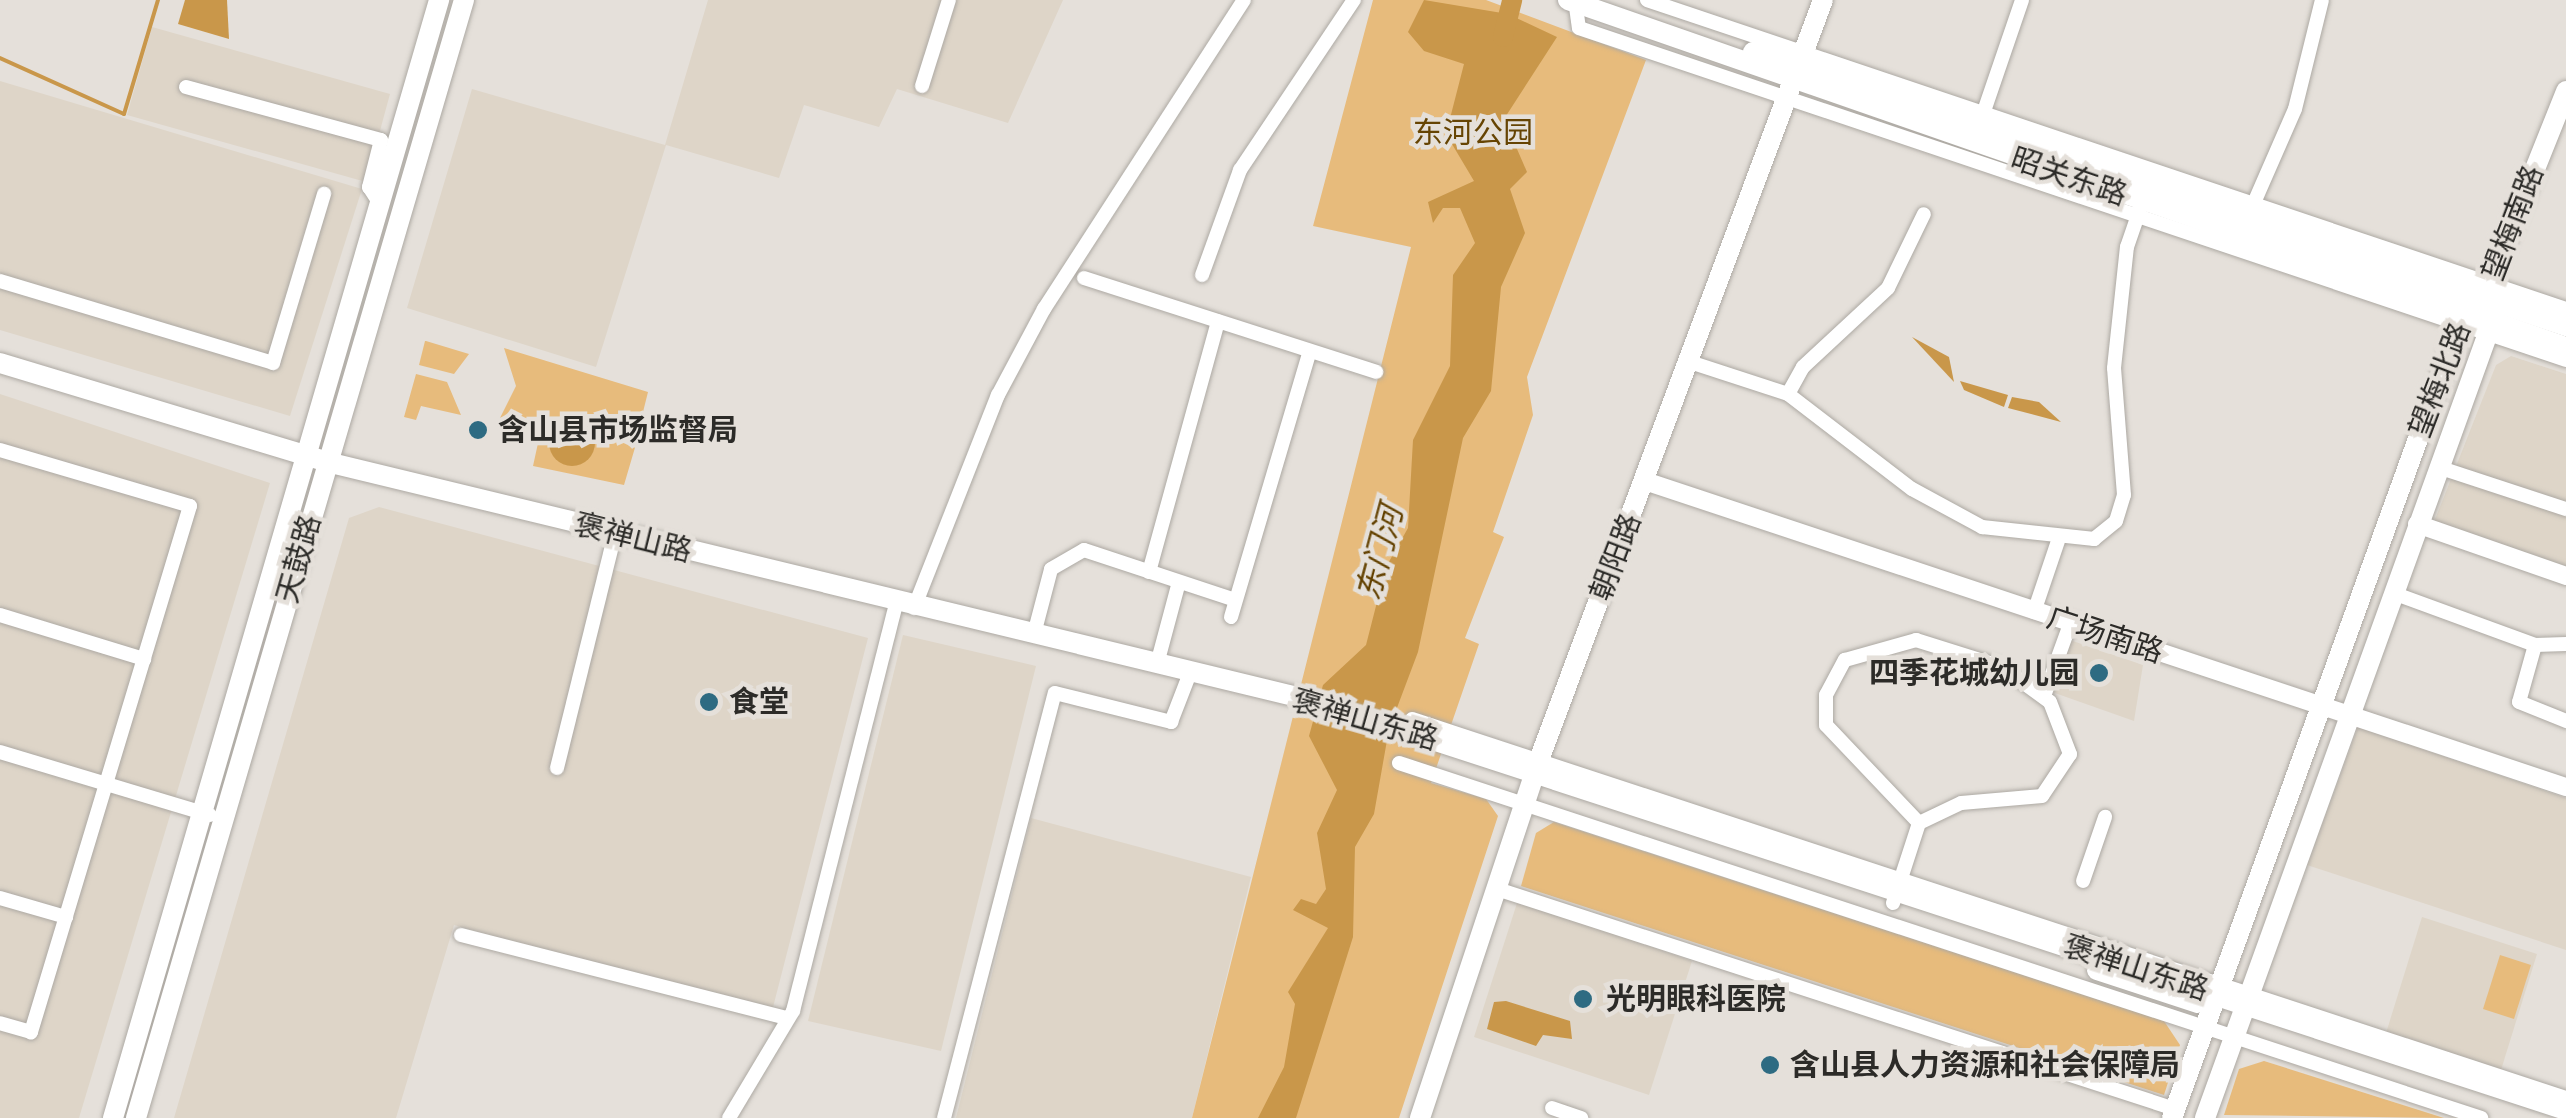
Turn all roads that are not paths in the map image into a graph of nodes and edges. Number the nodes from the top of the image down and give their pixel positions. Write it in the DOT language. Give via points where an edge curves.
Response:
graph roads {
  1 [pos="440,0"];
  2 [pos="464,0"];
  3 [pos="949,0"];
  4 [pos="1244,0"];
  5 [pos="1354,0"];
  6 [pos="1581,0"];
  7 [pos="1648,0"];
  8 [pos="1823,0"];
  9 [pos="2022,0"];
  10 [pos="2322,0"];
  11 [pos="1797,75"];
  12 [pos="922,86"];
  13 [pos="186,87"];
  14 [pos="2566,91"];
  15 [pos="1978,129"];
  16 [pos="324,194"];
  17 [pos="380,204"];
  18 [pos="2140,209"];
  19 [pos="1924,214"];
  20 [pos="2247,220"];
  21 [pos="1202,276"];
  22 [pos="1084,278"];
  23 [pos="0,280"];
  24 [pos="2486,291"];
  25 [pos="2566,310"];
  26 [pos="2462,318"];
  27 [pos="1218,321"];
  28 [pos="2566,326"];
  29 [pos="2490,328"];
  30 [pos="2566,347"];
  31 [pos="1310,350"];
  32 [pos="2566,360"];
  33 [pos="1690,362"];
  34 [pos="0,363"];
  35 [pos="1376,372"];
  36 [pos="1788,394"];
  37 [pos="0,450"];
  38 [pos="305,456"];
  39 [pos="327,462"];
  40 [pos="2438,467"];
  41 [pos="1645,481"];
  42 [pos="2566,510"];
  43 [pos="2417,524"];
  44 [pos="615,533"];
  45 [pos="2058,541"];
  46 [pos="1149,572"];
  47 [pos="2566,576"];
  48 [pos="1180,582"];
  49 [pos="2393,593"];
  50 [pos="1235,600"];
  51 [pos="905,606"];
  52 [pos="2034,612"];
  53 [pos="0,615"];
  54 [pos="1232,616"];
  55 [pos="2070,624"];
  56 [pos="1034,634"];
  57 [pos="2566,644"];
  58 [pos="2535,646"];
  59 [pos="144,658"];
  60 [pos="1157,664"];
  61 [pos="1190,673"];
  62 [pos="1270,694"];
  63 [pos="2044,696"];
  64 [pos="2319,704"];
  65 [pos="2347,713"];
  66 [pos="1412,719"];
  67 [pos="2566,720"];
  68 [pos="0,752"];
  69 [pos="1400,763"];
  70 [pos="557,768"];
  71 [pos="1533,780"];
  72 [pos="106,784"];
  73 [pos="2566,788"];
  74 [pos="213,816"];
  75 [pos="2105,817"];
  76 [pos="1919,823"];
  77 [pos="2084,881"];
  78 [pos="1496,889"];
  79 [pos="1897,890"];
  80 [pos="0,898"];
  81 [pos="66,917"];
  82 [pos="460,935"];
  83 [pos="2213,1004"];
  84 [pos="2239,1012"];
  85 [pos="786,1018"];
  86 [pos="0,1023"];
  87 [pos="2566,1098"];
  88 [pos="1552,1108"];
  89 [pos="2566,1110"];
  90 [pos="2174,1113"];
  91 [pos="114,1118"];
  92 [pos="136,1118"];
  93 [pos="730,1118"];
  94 [pos="944,1118"];
  95 [pos="1420,1118"];
  96 [pos="1581,1118"];
  97 [pos="2206,1118"];
  98 [pos="2481,1118"];
  99 [pos="2546,1118"];
  1 -- 17 [label="main road, 天鼓路"];
  2 -- 39 [label="main road, 天鼓路"];
  3 -- 12 [label="street"];
  4 -- 51 [label="street" via="1044,309 998,395"];
  5 -- 21 [label="street" via="1240,170"];
  6 -- 11 [label="main road, 昭关东路"];
  7 -- 11 [label="street"];
  8 -- 11 [label="main road, 朝阳路"];
  9 -- 15 [label="street"];
  10 -- 20 [label="street" via="2294,109"];
  11 -- 15 [label="main road, 昭关东路"];
  11 -- 15 [label="street"];
  11 -- 18 [label="street"];
  11 -- 33 [label="main road, 朝阳路"];
  13 -- 17 [label="street" via="381,140 369,187"];
  14 -- 24 [label="main road, 望梅南路"];
  15 -- 18 [label="main road, 昭关东路"];
  15 -- 20 [label="main road, 昭关东路"];
  16 -- 23 [label="street" via="273,364"];
  17 -- 38 [label="main road, 天鼓路"];
  18 -- 20 [label="main road, 昭关东路"];
  18 -- 26 [label="street"];
  18 -- 45 [label="street" via="2114,368 2124,494 2106,532"];
  19 -- 36 [label="street" via="1888,288 1804,367"];
  20 -- 24 [label="main road, 昭关东路"];
  20 -- 26 [label="main road, 昭关东路"];
  22 -- 27 [label="street"];
  24 -- 25 [label="street"];
  24 -- 26 [label="main road, 望梅北路"];
  24 -- 28 [label="main road, 昭关东路"];
  24 -- 29 [label="main road, 望梅北路"];
  26 -- 29 [label="main road, 昭关东路"];
  26 -- 64 [label="main road, 望梅北路"];
  27 -- 31 [label="street"];
  27 -- 46 [label="street"];
  29 -- 30 [label="main road, 昭关东路"];
  29 -- 32 [label="street"];
  29 -- 40 [label="main road, 望梅北路"];
  31 -- 35 [label="street"];
  31 -- 50 [label="street"];
  33 -- 36 [label="street"];
  33 -- 41 [label="main road, 朝阳路"];
  34 -- 38 [label="main road, 褒禅山路"];
  36 -- 45 [label="street" via="1948,512"];
  37 -- 59 [label="street" via="190,506"];
  38 -- 39 [label="main road, 褒禅山路"];
  38 -- 74 [label="main road, 天鼓路"];
  39 -- 44 [label="main road, 褒禅山路"];
  39 -- 74 [label="main road, 天鼓路"];
  40 -- 42 [label="street"];
  40 -- 43 [label="main road, 望梅北路"];
  41 -- 52 [label="street, 广场南路"];
  41 -- 71 [label="main road, 朝阳路"];
  43 -- 47 [label="street"];
  43 -- 49 [label="main road, 望梅北路"];
  44 -- 51 [label="main road, 褒禅山路"];
  44 -- 70 [label="street"];
  45 -- 52 [label="street"];
  46 -- 48 [label="street"];
  46 -- 56 [label="street" via="1071,552 1046,580"];
  48 -- 50 [label="street"];
  48 -- 60 [label="street"];
  49 -- 58 [label="street"];
  49 -- 65 [label="main road, 望梅北路"];
  50 -- 54 [label="street"];
  51 -- 56 [label="main road, 褒禅山路"];
  51 -- 85 [label="street"];
  52 -- 55 [label="street, 广场南路"];
  53 -- 59 [label="street"];
  55 -- 63 [label="street"];
  55 -- 64 [label="street, 广场南路"];
  56 -- 60 [label="main road, 褒禅山路"];
  57 -- 58 [label="street"];
  58 -- 67 [label="street" via="2518,702"];
  59 -- 72 [label="street"];
  60 -- 61 [label="main road, 褒禅山路"];
  61 -- 62 [label="main road, 褒禅山路"];
  61 -- 94 [label="street" via="1171,722 1055,693"];
  62 -- 71 [label="main road, 褒禅山东路"];
  63 -- 76 [label="street" via="2070,754 2056,783 2042,796 1961,802"];
  63 -- 76 [label="street" via="2002,667 1916,640 1844,660 1826,696 1826,725"];
  64 -- 65 [label="street, 广场南路"];
  64 -- 83 [label="main road, 望梅北路"];
  65 -- 73 [label="street, 广场南路"];
  65 -- 84 [label="main road, 望梅北路"];
  66 -- 71 [label="street"];
  68 -- 72 [label="street"];
  69 -- 71 [label="street"];
  71 -- 78 [label="main road, 朝阳路"];
  71 -- 79 [label="main road, 褒禅山东路"];
  71 -- 83 [label="street"];
  72 -- 74 [label="street"];
  72 -- 81 [label="street"];
  74 -- 91 [label="main road, 天鼓路"];
  74 -- 92 [label="main road, 天鼓路"];
  75 -- 77 [label="street"];
  76 -- 79 [label="street"];
  78 -- 90 [label="street"];
  78 -- 95 [label="main road, 朝阳路"];
  79 -- 83 [label="main road, 褒禅山东路"];
  80 -- 81 [label="street"];
  81 -- 86 [label="street" via="31,1032"];
  82 -- 85 [label="street"];
  83 -- 84 [label="main road, 褒禅山东路"];
  83 -- 84 [label="street"];
  83 -- 90 [label="main road, 望梅北路"];
  84 -- 87 [label="street"];
  84 -- 89 [label="main road, 褒禅山东路"];
  84 -- 97 [label="main road, 望梅北路"];
  84 -- 98 [label="street"];
  84 -- 99 [label="main road, 褒禅山东路"];
  85 -- 93 [label="street"];
  88 -- 96 [label="street"];
}
